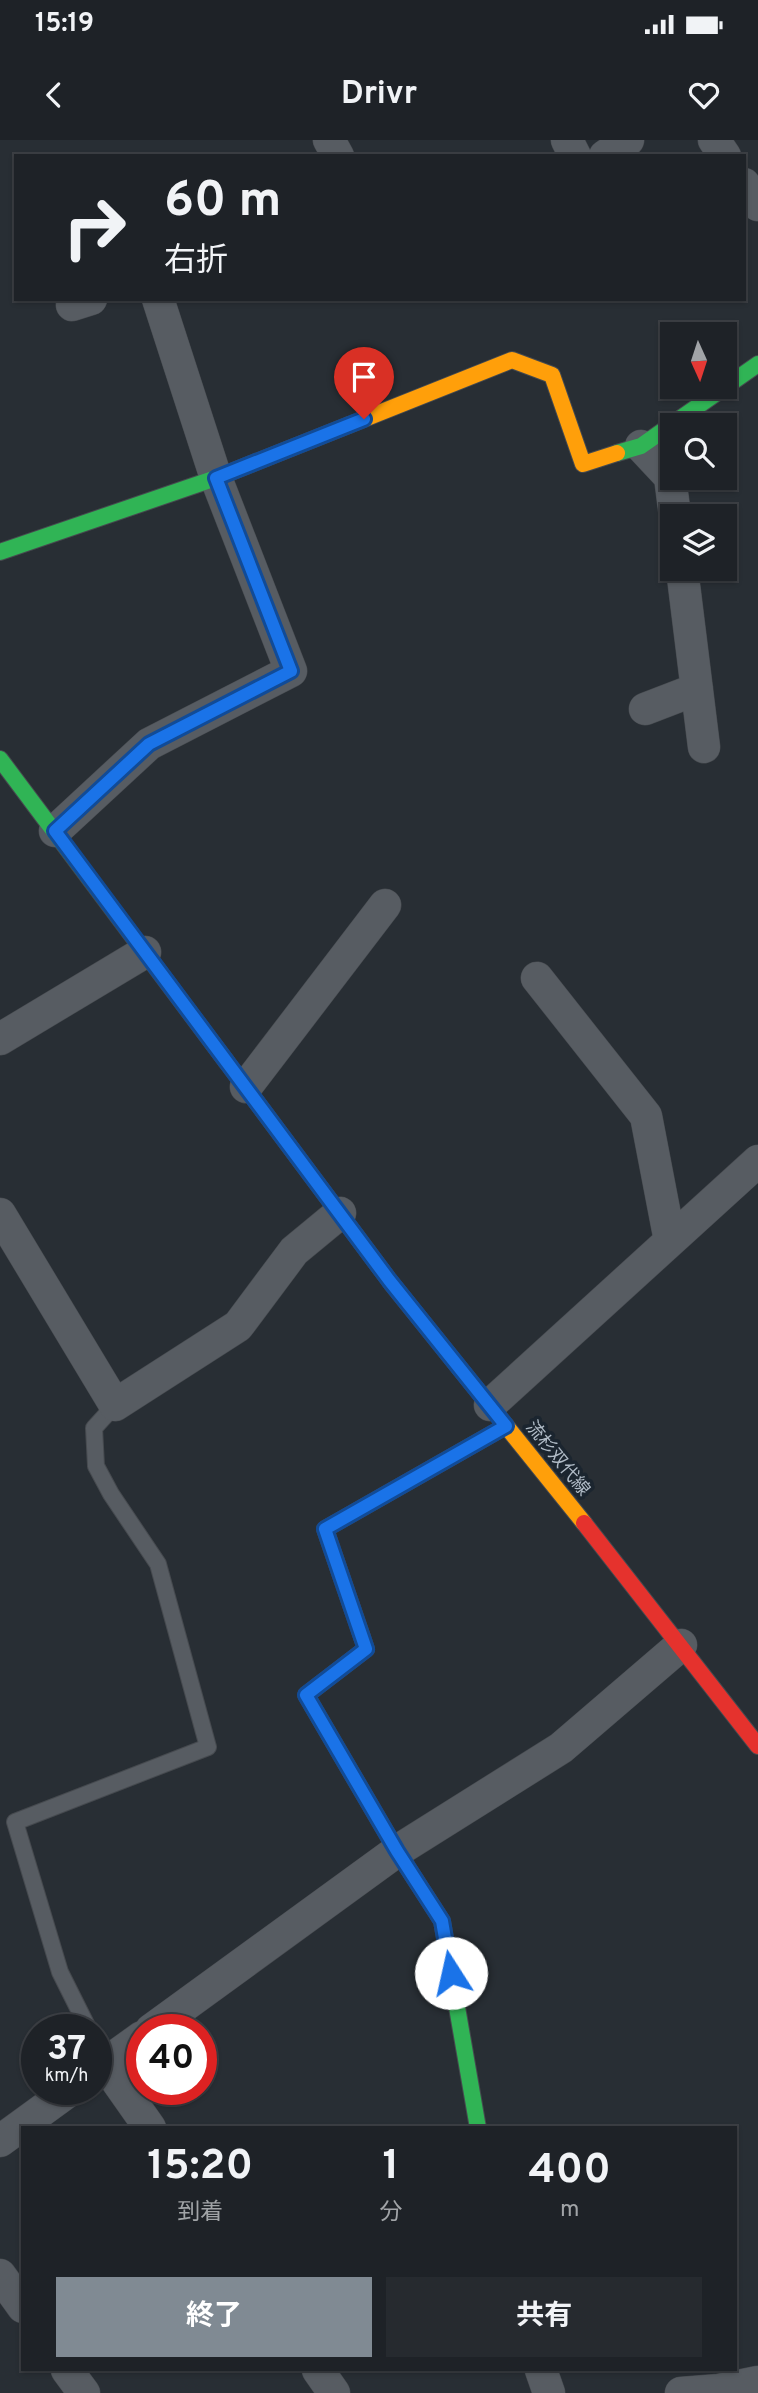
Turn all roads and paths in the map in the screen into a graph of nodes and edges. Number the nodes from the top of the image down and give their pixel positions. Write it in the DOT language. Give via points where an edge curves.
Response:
graph roads {
  1 [pos="628,140"];
  2 [pos="608,154"];
  3 [pos="746,187"];
  4 [pos="758,205"];
  5 [pos="159,301"];
  6 [pos="758,364"];
  7 [pos="641,446"];
  8 [pos="216,478"];
  9 [pos="673,504"];
  10 [pos="0,552"];
  11 [pos="684,581"];
  12 [pos="697,689"];
  13 [pos="645,709"];
  14 [pos="704,747"];
  15 [pos="0,759"];
  16 [pos="55,831"];
  17 [pos="385,905"];
  18 [pos="145,952"];
  19 [pos="537,978"];
  20 [pos="0,1039"];
  21 [pos="246,1087"];
  22 [pos="758,1161"];
  23 [pos="340,1213"];
  24 [pos="0,1214"];
  25 [pos="670,1241"];
  26 [pos="115,1405"];
  27 [pos="498,1415"];
  28 [pos="681,1645"];
  29 [pos="758,1746"];
  30 [pos="397,1851"];
  31 [pos="81,2014"];
  32 [pos="173,2014"];
  33 [pos="112,2077"];
  34 [pos="49,2105"];
  35 [pos="148,2126"];
  36 [pos="478,2126"];
  37 [pos="0,2141"];
  38 [pos="0,2274"];
  39 [pos="21,2304"];
  40 [pos="68,2371"];
  41 [pos="319,2371"];
  42 [pos="541,2371"];
  43 [pos="758,2382"];
  44 [pos="84,2393"];
  45 [pos="334,2393"];
  46 [pos="549,2393"];
  47 [pos="681,2393"];
  1 -- 2 [label="street"];
  3 -- 4 [label="street"];
  5 -- 8 [label="street"];
  6 -- 7 [label="street"];
  7 -- 8 [label="street" via="583,464 552,375 512,360"];
  7 -- 9 [label="street" via="670,477"];
  8 -- 10 [label="street"];
  8 -- 16 [label="street" via="291,671 149,744"];
  11 -- 12 [label="street"];
  12 -- 13 [label="street"];
  12 -- 14 [label="street"];
  15 -- 16 [label="street, 流杉双代線"];
  16 -- 18 [label="street, 流杉双代線"];
  17 -- 21 [label="street"];
  18 -- 20 [label="street"];
  18 -- 21 [label="street, 流杉双代線"];
  19 -- 25 [label="street" via="646,1116"];
  21 -- 23 [label="street, 流杉双代線"];
  22 -- 25 [label="street"];
  23 -- 26 [label="street" via="294,1251 238,1326"];
  23 -- 27 [label="street, 流杉双代線"];
  24 -- 26 [label="street"];
  25 -- 27 [label="street"];
  26 -- 31 [label="lane" via="94,1428 96,1466 158,1564 208,1746 15,1822 60,1972"];
  27 -- 28 [label="street, 流杉双代線"];
  27 -- 30 [label="street" via="325,1529 366,1649 306,1695"];
  28 -- 29 [label="street, 流杉双代線"];
  28 -- 30 [label="street" via="561,1748"];
  30 -- 32 [label="street"];
  30 -- 36 [label="street" via="442,1921"];
  33 -- 35 [label="street"];
  34 -- 37 [label="street"];
  38 -- 39 [label="street"];
  40 -- 44 [label="street"];
  41 -- 45 [label="street"];
  42 -- 46 [label="street"];
  43 -- 47 [label="street"];
}
